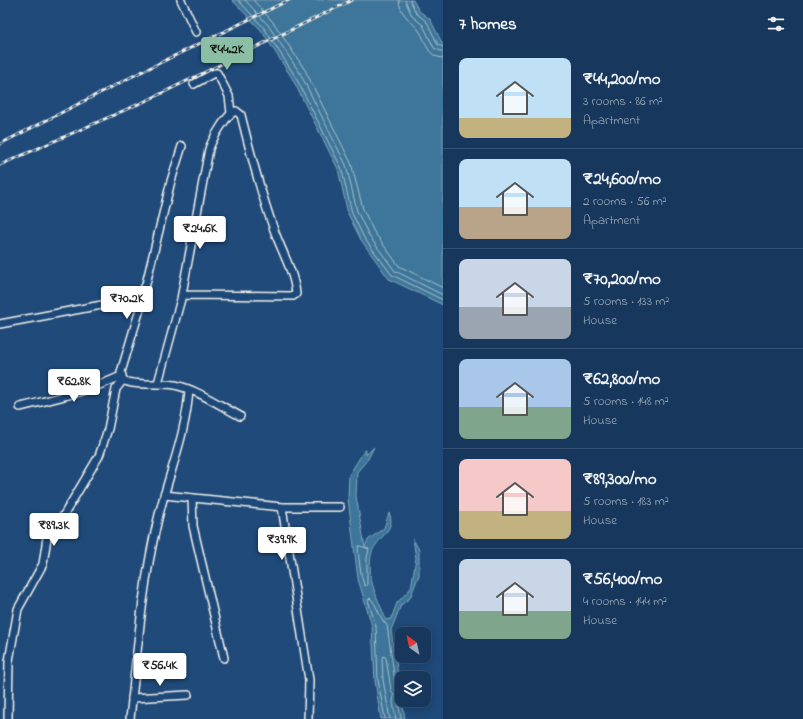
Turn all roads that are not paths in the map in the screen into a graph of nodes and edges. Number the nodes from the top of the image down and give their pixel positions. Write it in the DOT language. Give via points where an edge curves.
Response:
graph roads {
  1 [pos="181,0"];
  2 [pos="196,32"];
  3 [pos="194,84"];
  4 [pos="231,113"];
  5 [pos="182,146"];
  6 [pos="182,295"];
  7 [pos="138,303"];
  8 [pos="0,324"];
  9 [pos="122,378"];
  10 [pos="158,383"];
  11 [pos="190,390"];
  12 [pos="20,407"];
  13 [pos="240,416"];
  14 [pos="164,495"];
  15 [pos="192,498"];
  16 [pos="282,507"];
  17 [pos="340,507"];
  18 [pos="224,658"];
  19 [pos="188,695"];
  20 [pos="132,698"];
  21 [pos="8,719"];
  22 [pos="130,719"];
  23 [pos="308,719"];
  1 -- 2 [label="street"];
  3 -- 4 [label="street" via="217,73 229,96"];
  4 -- 6 [label="street" via="212,141 205,163"];
  4 -- 6 [label="street" via="236,111 241,115 272,224 296,294 261,297"];
  5 -- 7 [label="street" via="146,284"];
  6 -- 10 [label="street"];
  7 -- 8 [label="street" via="130,298"];
  7 -- 9 [label="street" via="140,309"];
  9 -- 10 [label="street" via="128,383"];
  9 -- 12 [label="street"];
  9 -- 21 [label="street" via="116,389 108,429 99,456 62,518 48,531 43,564 18,609 9,660"];
  10 -- 11 [label="street"];
  11 -- 13 [label="street"];
  11 -- 14 [label="street" via="184,427"];
  14 -- 15 [label="street"];
  14 -- 20 [label="street" via="141,616"];
  15 -- 16 [label="street"];
  15 -- 18 [label="street" via="193,526"];
  16 -- 17 [label="street"];
  16 -- 23 [label="street" via="307,667 310,703"];
  19 -- 20 [label="street"];
  20 -- 22 [label="street"];
}
